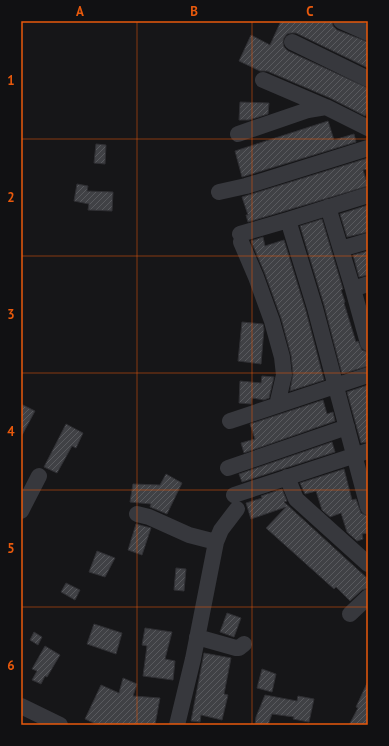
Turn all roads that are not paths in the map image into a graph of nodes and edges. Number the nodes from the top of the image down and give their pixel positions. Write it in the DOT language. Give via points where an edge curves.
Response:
graph roads {
  1 [pos="341,21"];
  2 [pos="368,34"];
  3 [pos="292,42"];
  4 [pos="368,79"];
  5 [pos="263,80"];
  6 [pos="326,107"];
  7 [pos="368,128"];
  8 [pos="238,134"];
  9 [pos="368,148"];
  10 [pos="219,192"];
  11 [pos="368,194"];
  12 [pos="328,207"];
  13 [pos="288,220"];
  14 [pos="368,241"];
  15 [pos="341,249"];
  16 [pos="361,286"];
  17 [pos="367,335"];
  18 [pos="368,376"];
  19 [pos="335,386"];
  20 [pos="277,405"];
  21 [pos="230,421"];
  22 [pos="347,428"];
  23 [pos="361,453"];
  24 [pos="228,468"];
  25 [pos="39,476"];
  26 [pos="287,477"];
  27 [pos="368,507"];
  28 [pos="21,511"];
  29 [pos="137,514"];
  30 [pos="216,542"];
  31 [pos="368,564"];
  32 [pos="368,597"];
  33 [pos="350,614"];
  34 [pos="197,637"];
  35 [pos="244,644"];
  36 [pos="21,706"];
  37 [pos="33,719"];
  38 [pos="60,725"];
  39 [pos="177,725"];
  1 -- 2 [label="street"];
  3 -- 4 [label="street"];
  5 -- 6 [label="street"];
  6 -- 7 [label="street"];
  6 -- 8 [label="street" via="308,110"];
  9 -- 10 [label="street"];
  11 -- 12 [label="street"];
  12 -- 13 [label="street"];
  12 -- 15 [label="street"];
  13 -- 19 [label="street" via="316,308"];
  13 -- 20 [label="street" via="241,238 272,321 282,357 284,375"];
  14 -- 15 [label="street"];
  15 -- 16 [label="street"];
  16 -- 17 [label="street"];
  18 -- 19 [label="street"];
  19 -- 20 [label="street"];
  19 -- 22 [label="street"];
  20 -- 21 [label="street"];
  22 -- 23 [label="street"];
  22 -- 24 [label="street"];
  23 -- 26 [label="street"];
  23 -- 27 [label="street"];
  25 -- 28 [label="street"];
  26 -- 30 [label="street" via="235,502"];
  26 -- 31 [label="street" via="296,499"];
  29 -- 30 [label="street" via="189,535"];
  30 -- 34 [label="street"];
  32 -- 33 [label="street"];
  34 -- 35 [label="street" via="236,648"];
  34 -- 39 [label="street"];
  36 -- 37 [label="street"];
  37 -- 38 [label="street"];
}
